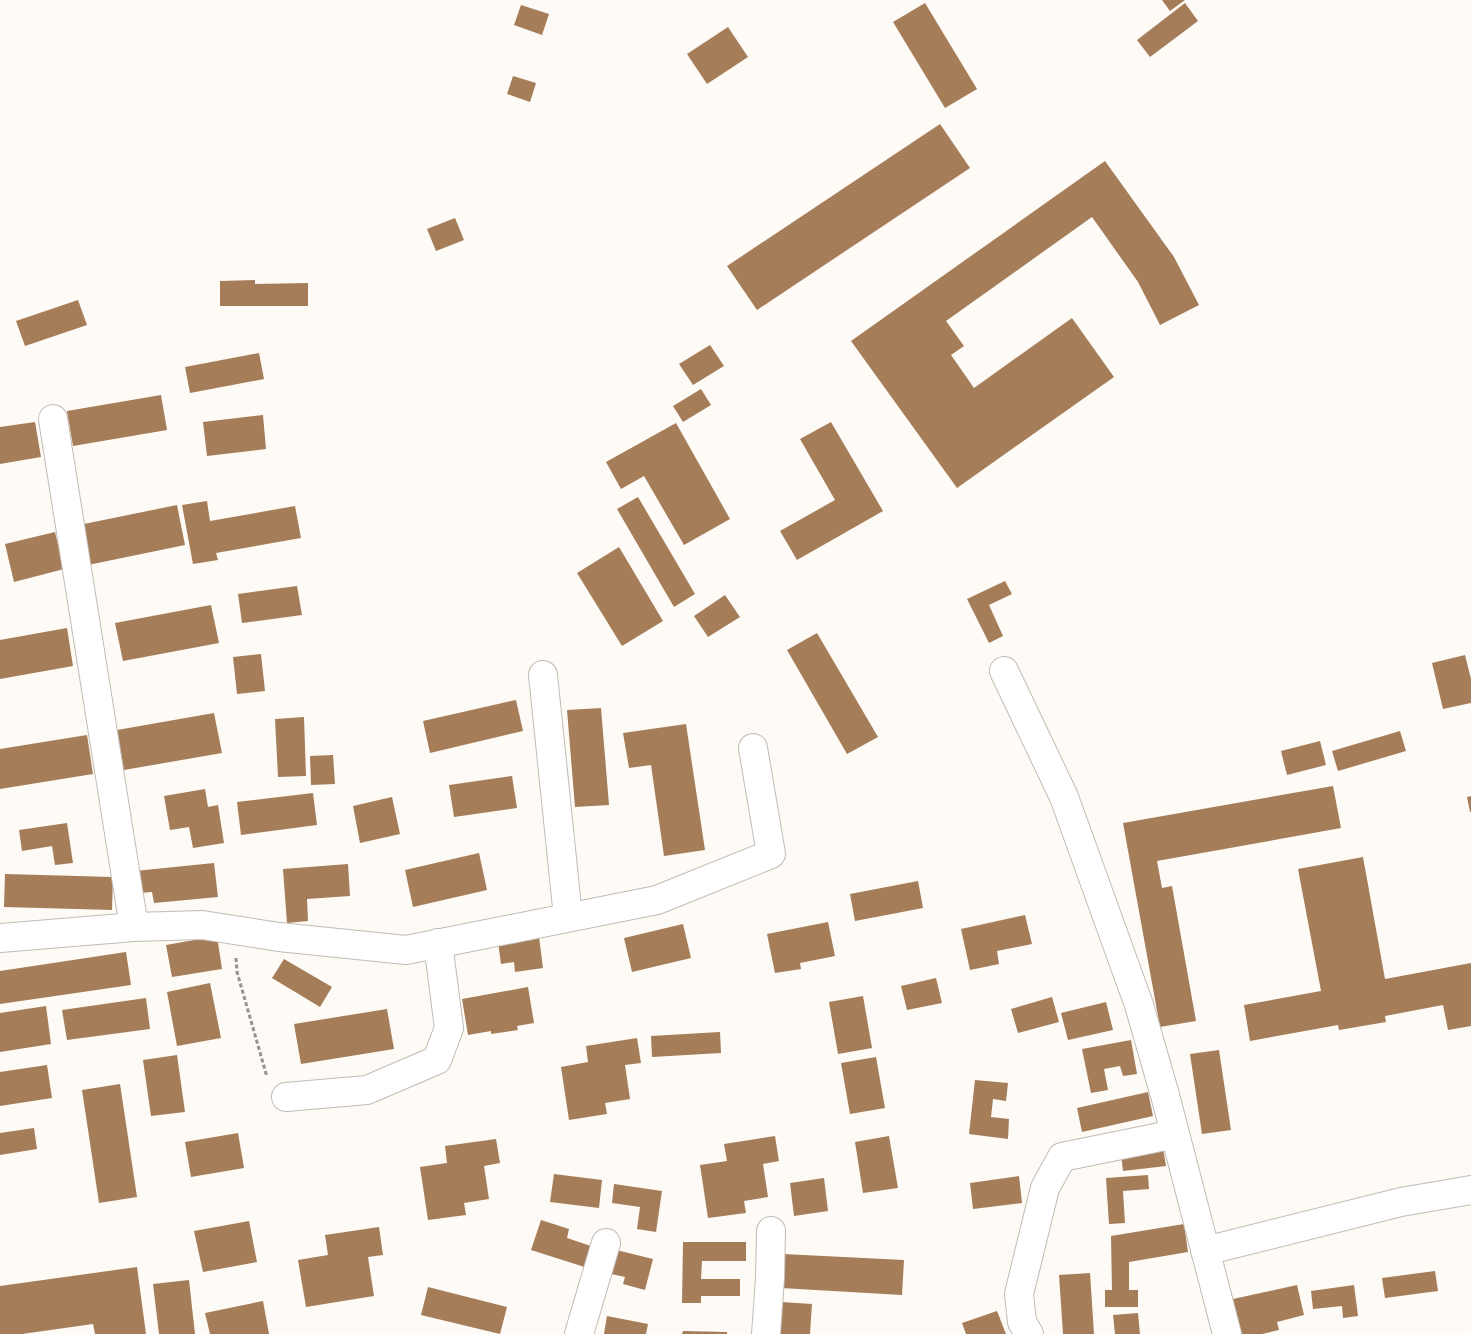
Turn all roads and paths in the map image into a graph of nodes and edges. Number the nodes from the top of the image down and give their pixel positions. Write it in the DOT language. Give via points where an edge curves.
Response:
graph roads {
  1 [pos="53,419"];
  2 [pos="1004,671"];
  3 [pos="543,675"];
  4 [pos="753,748"];
  5 [pos="568,917"];
  6 [pos="134,927"];
  7 [pos="233,930"];
  8 [pos="0,938"];
  9 [pos="438,943"];
  10 [pos="286,1097"];
  11 [pos="1175,1134"];
  12 [pos="1471,1190"];
  13 [pos="770,1231"];
  14 [pos="606,1243"];
  15 [pos="1205,1252"];
  16 [pos="579,1334"];
  17 [pos="766,1334"];
  18 [pos="1029,1334"];
  19 [pos="1227,1334"];
  1 -- 6 [label="street"];
  2 -- 11 [label="street" via="1064,797 1139,1005"];
  3 -- 5 [label="street"];
  4 -- 5 [label="street" via="770,854 657,900"];
  5 -- 9 [label="street"];
  6 -- 7 [label="street" via="202,925"];
  6 -- 8 [label="street"];
  7 -- 9 [label="street" via="279,938 406,950"];
  7 -- 10 [label="path" via="237,972 270,1087"];
  9 -- 10 [label="street" via="449,1028 437,1060 368,1090"];
  11 -- 15 [label="street"];
  11 -- 18 [label="street" via="1062,1157 1045,1188 1019,1294 1022,1322"];
  12 -- 15 [label="street" via="1401,1202"];
  13 -- 17 [label="street"];
  14 -- 16 [label="street"];
  15 -- 19 [label="street"];
}
